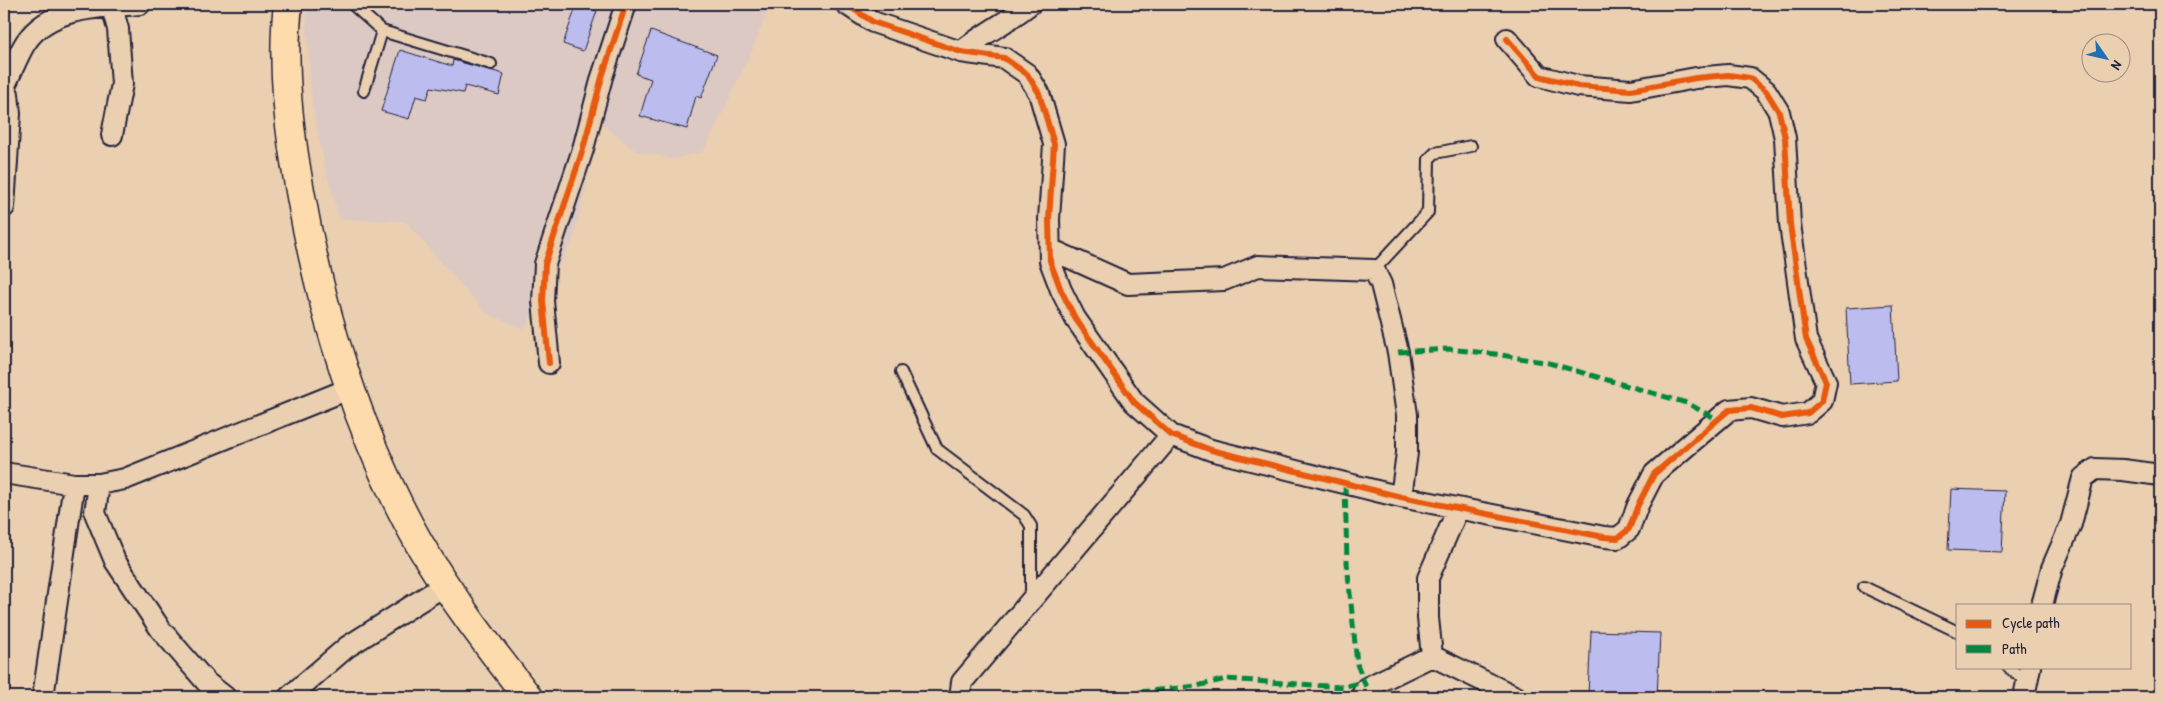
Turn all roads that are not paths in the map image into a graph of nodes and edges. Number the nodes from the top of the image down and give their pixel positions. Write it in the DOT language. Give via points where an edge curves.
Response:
graph roads {
  1 [pos="140,4"];
  2 [pos="288,4"];
  3 [pos="352,4"];
  4 [pos="626,4"];
  5 [pos="846,4"];
  6 [pos="1030,4"];
  7 [pos="111,5"];
  8 [pos="382,30"];
  9 [pos="1507,39"];
  10 [pos="961,52"];
  11 [pos="491,64"];
  12 [pos="4,87"];
  13 [pos="364,91"];
  14 [pos="112,135"];
  15 [pos="1471,146"];
  16 [pos="4,207"];
  17 [pos="1050,249"];
  18 [pos="1374,270"];
  19 [pos="550,363"];
  20 [pos="901,372"];
  21 [pos="350,388"];
  22 [pos="1171,435"];
  23 [pos="4,473"];
  24 [pos="2160,475"];
  25 [pos="74,484"];
  26 [pos="99,484"];
  27 [pos="1401,497"];
  28 [pos="1458,509"];
  29 [pos="445,585"];
  30 [pos="1864,587"];
  31 [pos="1031,601"];
  32 [pos="2042,604"];
  33 [pos="1956,631"];
  34 [pos="1432,656"];
  35 [pos="2009,668"];
  36 [pos="2027,682"];
  37 [pos="43,697"];
  38 [pos="225,697"];
  39 [pos="289,697"];
  40 [pos="528,697"];
  41 [pos="960,697"];
  42 [pos="1361,697"];
  43 [pos="1516,697"];
  1 -- 7 [label="street"];
  2 -- 21 [label="highway" via="286,72 292,148 325,308"];
  3 -- 8 [label="lane"];
  4 -- 19 [label="street" via="545,264 543,302"];
  5 -- 10 [label="street" via="873,22"];
  6 -- 10 [label="street"];
  7 -- 12 [label="street" via="84,9 55,18 42,26 27,41"];
  7 -- 14 [label="street" via="118,29 122,84"];
  8 -- 11 [label="lane"];
  8 -- 13 [label="lane"];
  9 -- 28 [label="street" via="1539,76 1578,86 1630,90 1728,75 1750,78 1766,91 1779,112 1786,138 1790,224 1806,339 1826,382 1822,401 1808,413 1782,417 1751,408 1729,410 1654,474 1629,529 1618,538"];
  10 -- 17 [label="street" via="1004,58 1026,74 1039,93 1054,144"];
  12 -- 16 [label="street" via="10,114"];
  15 -- 18 [label="lane" via="1435,153 1429,160 1428,212"];
  17 -- 18 [label="street" via="1128,284 1224,280 1258,266"];
  17 -- 22 [label="street" via="1050,262 1075,318 1134,402"];
  18 -- 27 [label="street" via="1382,284 1398,352 1407,415 1407,453"];
  20 -- 31 [label="lane" via="937,449 1024,515 1031,526"];
  21 -- 26 [label="street" via="125,480"];
  21 -- 29 [label="highway" via="390,486"];
  22 -- 27 [label="street" via="1211,450"];
  22 -- 31 [label="street"];
  23 -- 25 [label="street"];
  24 -- 32 [label="street" via="2095,469 2083,478 2071,524 2052,568"];
  25 -- 26 [label="street"];
  25 -- 37 [label="street"];
  26 -- 38 [label="street" via="95,513 115,561 161,630 207,683"];
  27 -- 28 [label="street"];
  28 -- 34 [label="street" via="1428,578"];
  29 -- 39 [label="street" via="347,647"];
  29 -- 40 [label="highway"];
  30 -- 33 [label="lane"];
  31 -- 41 [label="street" via="962,682"];
  34 -- 42 [label="street" via="1366,688"];
  34 -- 43 [label="street"];
  35 -- 36 [label="lane"];
}
